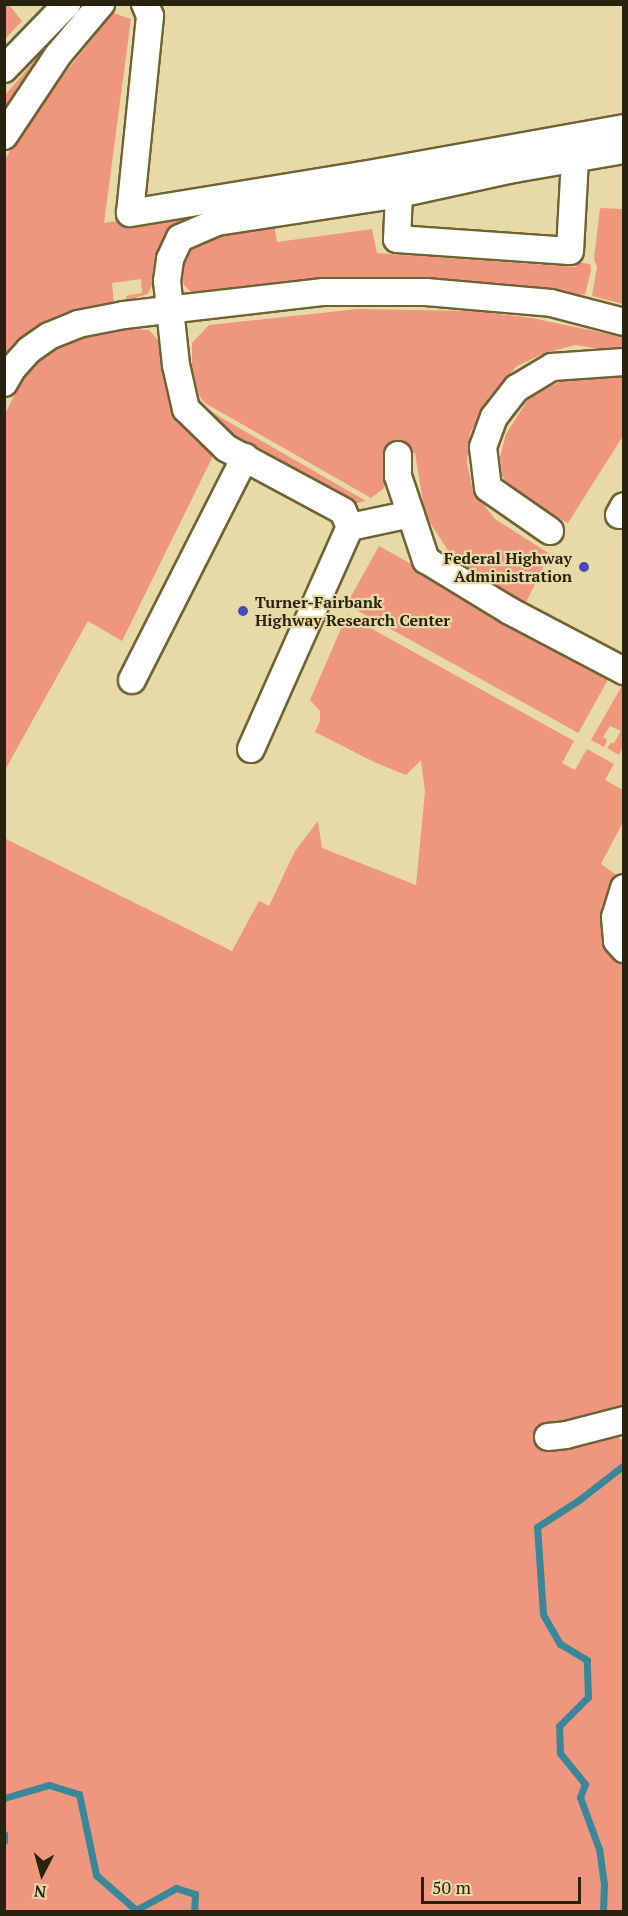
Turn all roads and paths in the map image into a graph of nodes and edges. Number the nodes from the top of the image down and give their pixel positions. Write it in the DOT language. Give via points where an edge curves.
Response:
graph roads {
  1 [pos="67,4"];
  2 [pos="100,4"];
  3 [pos="145,4"];
  4 [pos="4,69"];
  5 [pos="624,128"];
  6 [pos="4,136"];
  7 [pos="624,150"];
  8 [pos="575,158"];
  9 [pos="399,194"];
  10 [pos="170,310"];
  11 [pos="624,322"];
  12 [pos="624,362"];
  13 [pos="4,383"];
  14 [pos="398,455"];
  15 [pos="244,457"];
  16 [pos="411,514"];
  17 [pos="350,527"];
  18 [pos="550,531"];
  19 [pos="624,670"];
  20 [pos="132,680"];
  21 [pos="251,749"];
  22 [pos="624,888"];
  23 [pos="624,949"];
  24 [pos="624,1419"];
  25 [pos="548,1437"];
  1 -- 4 [label="street"];
  2 -- 6 [label="street" via="58,55"];
  3 -- 5 [label="street" via="150,16 130,213"];
  7 -- 8 [label="street"];
  8 -- 9 [label="street"];
  8 -- 9 [label="street" via="570,251 397,239"];
  9 -- 10 [label="street" via="217,222 180,238 168,270"];
  10 -- 11 [label="street" via="324,292 426,292 551,303"];
  10 -- 13 [label="street" via="99,319 49,336 29,350"];
  10 -- 15 [label="street" via="186,409 226,448"];
  12 -- 18 [label="street" via="552,367 517,388 494,417 483,447 488,488"];
  14 -- 16 [label="street" via="398,476"];
  15 -- 17 [label="street" via="343,511"];
  15 -- 20 [label="street"];
  16 -- 17 [label="street"];
  16 -- 19 [label="street" via="426,560 510,611"];
  17 -- 21 [label="street"];
  22 -- 23 [label="street" via="615,917 617,941"];
  24 -- 25 [label="street"];
}
